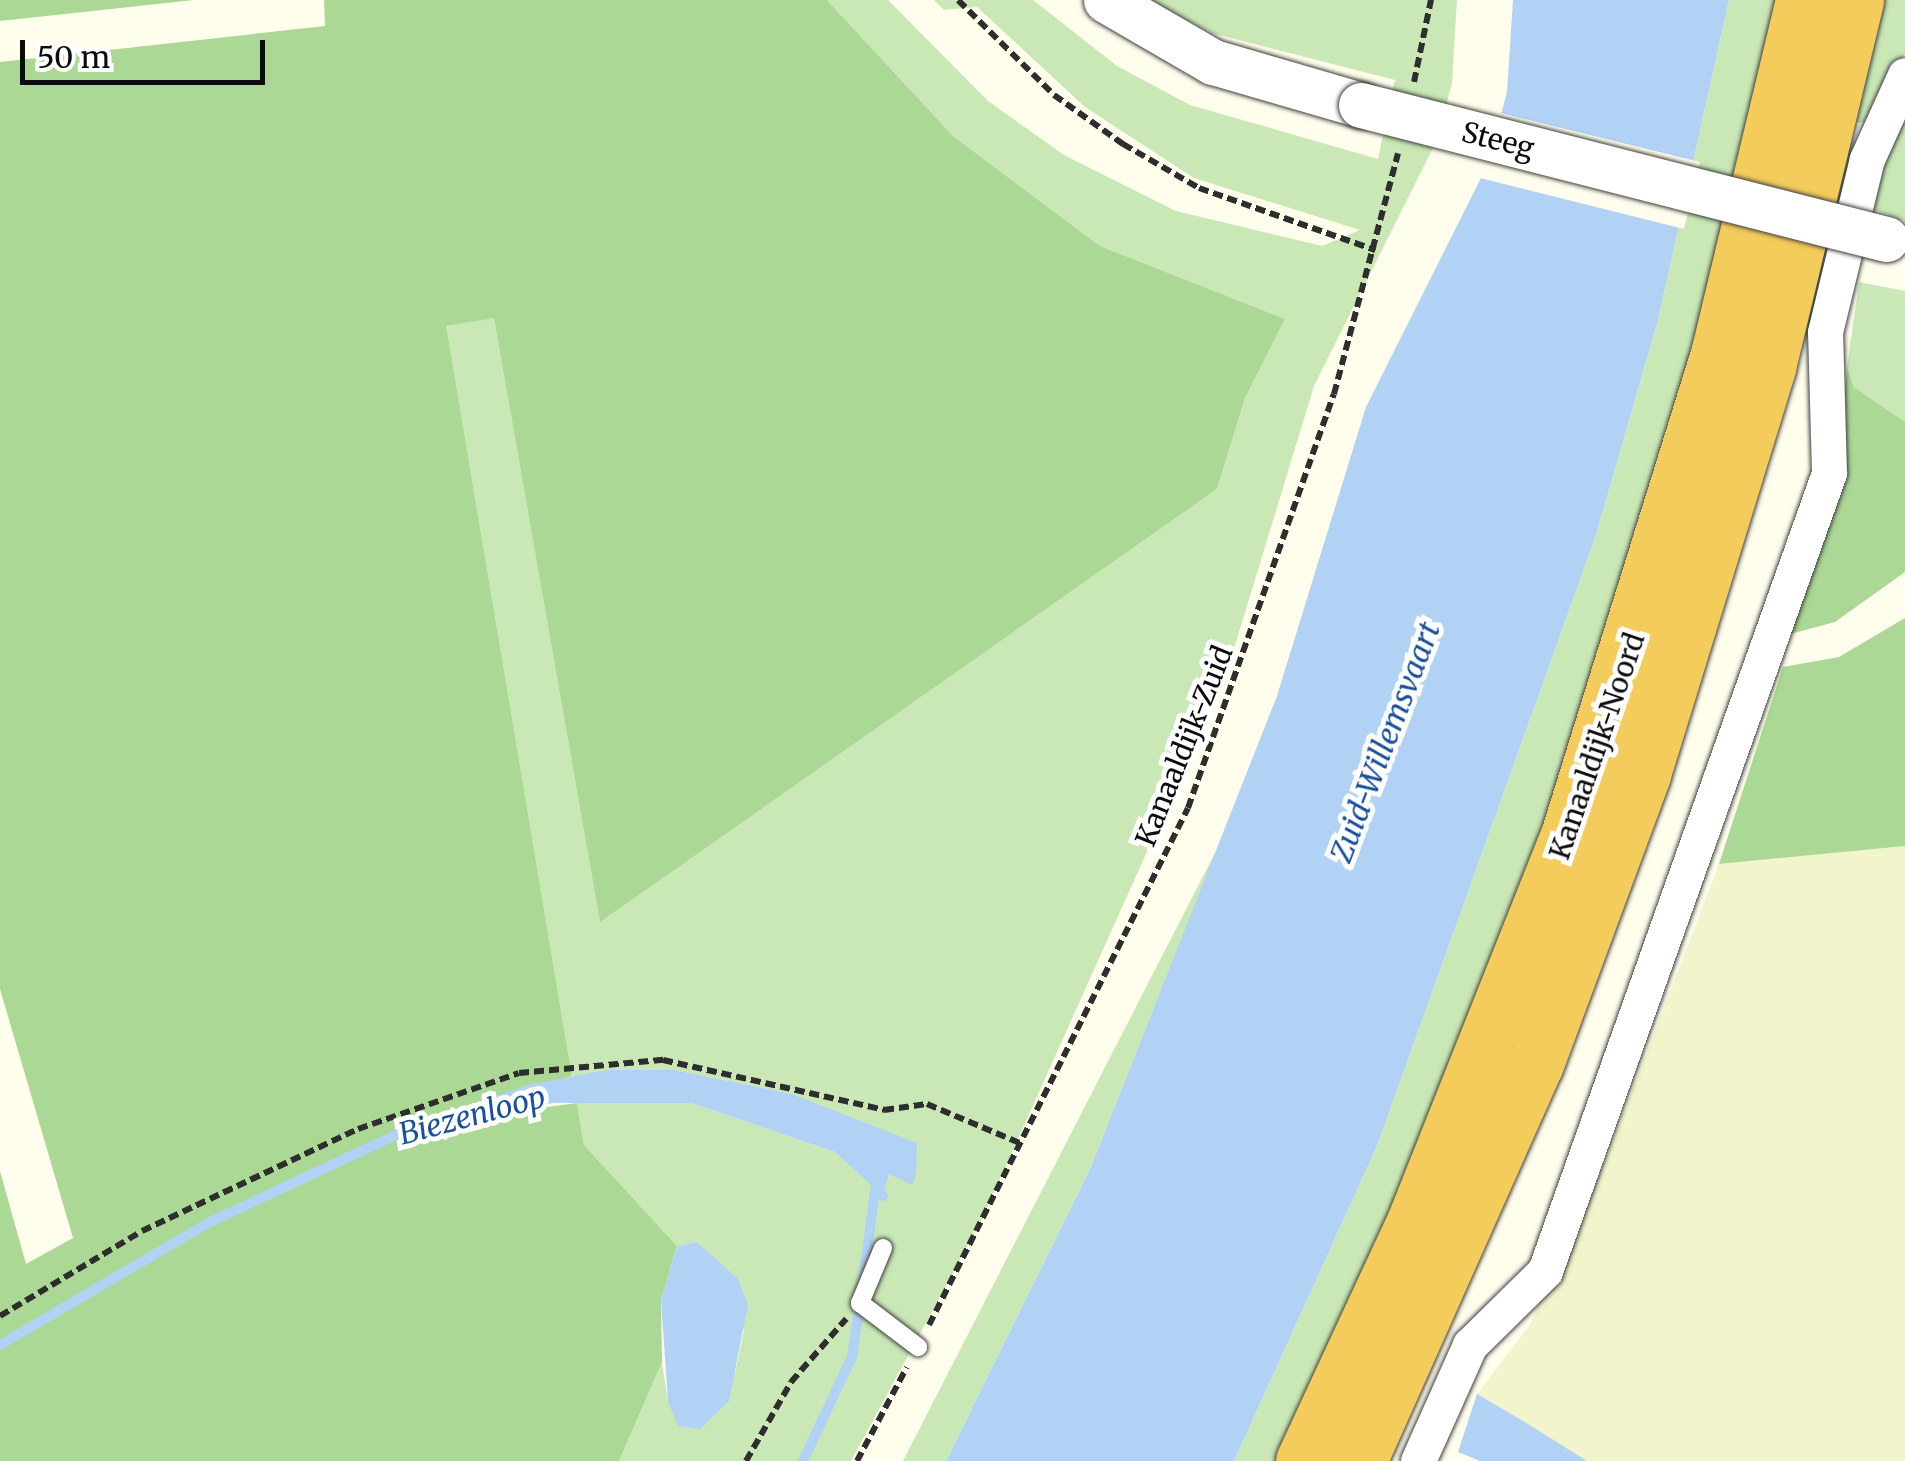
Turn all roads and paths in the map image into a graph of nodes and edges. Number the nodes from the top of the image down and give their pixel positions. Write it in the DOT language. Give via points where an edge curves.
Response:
graph roads {
  1 [pos="958,0"];
  2 [pos="1106,0"];
  3 [pos="1431,0"];
  4 [pos="1803,0"];
  5 [pos="1856,0"];
  6 [pos="1905,75"];
  7 [pos="1410,100"];
  8 [pos="1402,137"];
  9 [pos="1896,240"];
  10 [pos="1376,250"];
  11 [pos="1023,1144"];
  12 [pos="883,1248"];
  13 [pos="860,1303"];
  14 [pos="0,1316"];
  15 [pos="918,1347"];
  16 [pos="746,1461"];
  17 [pos="856,1461"];
  18 [pos="1303,1461"];
  19 [pos="1358,1461"];
  20 [pos="1418,1461"];
  1 -- 10 [label="path" via="1054,95 1123,144 1199,188"];
  2 -- 9 [label="street, Steeg, bridge" via="1213,62"];
  3 -- 7 [label="path"];
  4 -- 18 [label="highway, Kanaaldijk-Noord" via="1713,372 1569,832 1421,1204"];
  5 -- 19 [label="highway, Kanaaldijk-Noord" via="1768,367 1643,774 1536,1064"];
  6 -- 20 [label="street" via="1867,159 1825,332 1829,472 1545,1271 1470,1345"];
  8 -- 10 [label="path, Kanaaldijk-Zuid"];
  10 -- 11 [label="path, Kanaaldijk-Zuid" via="1188,808"];
  11 -- 14 [label="path" via="927,1104 884,1110 722,1068 608,1060 537,1070 358,1129 142,1231"];
  11 -- 15 [label="path, Kanaaldijk-Zuid"];
  12 -- 13 [label="lane"];
  13 -- 15 [label="lane"];
  13 -- 16 [label="path" via="792,1382"];
  15 -- 17 [label="path, Kanaaldijk-Zuid"];
}
